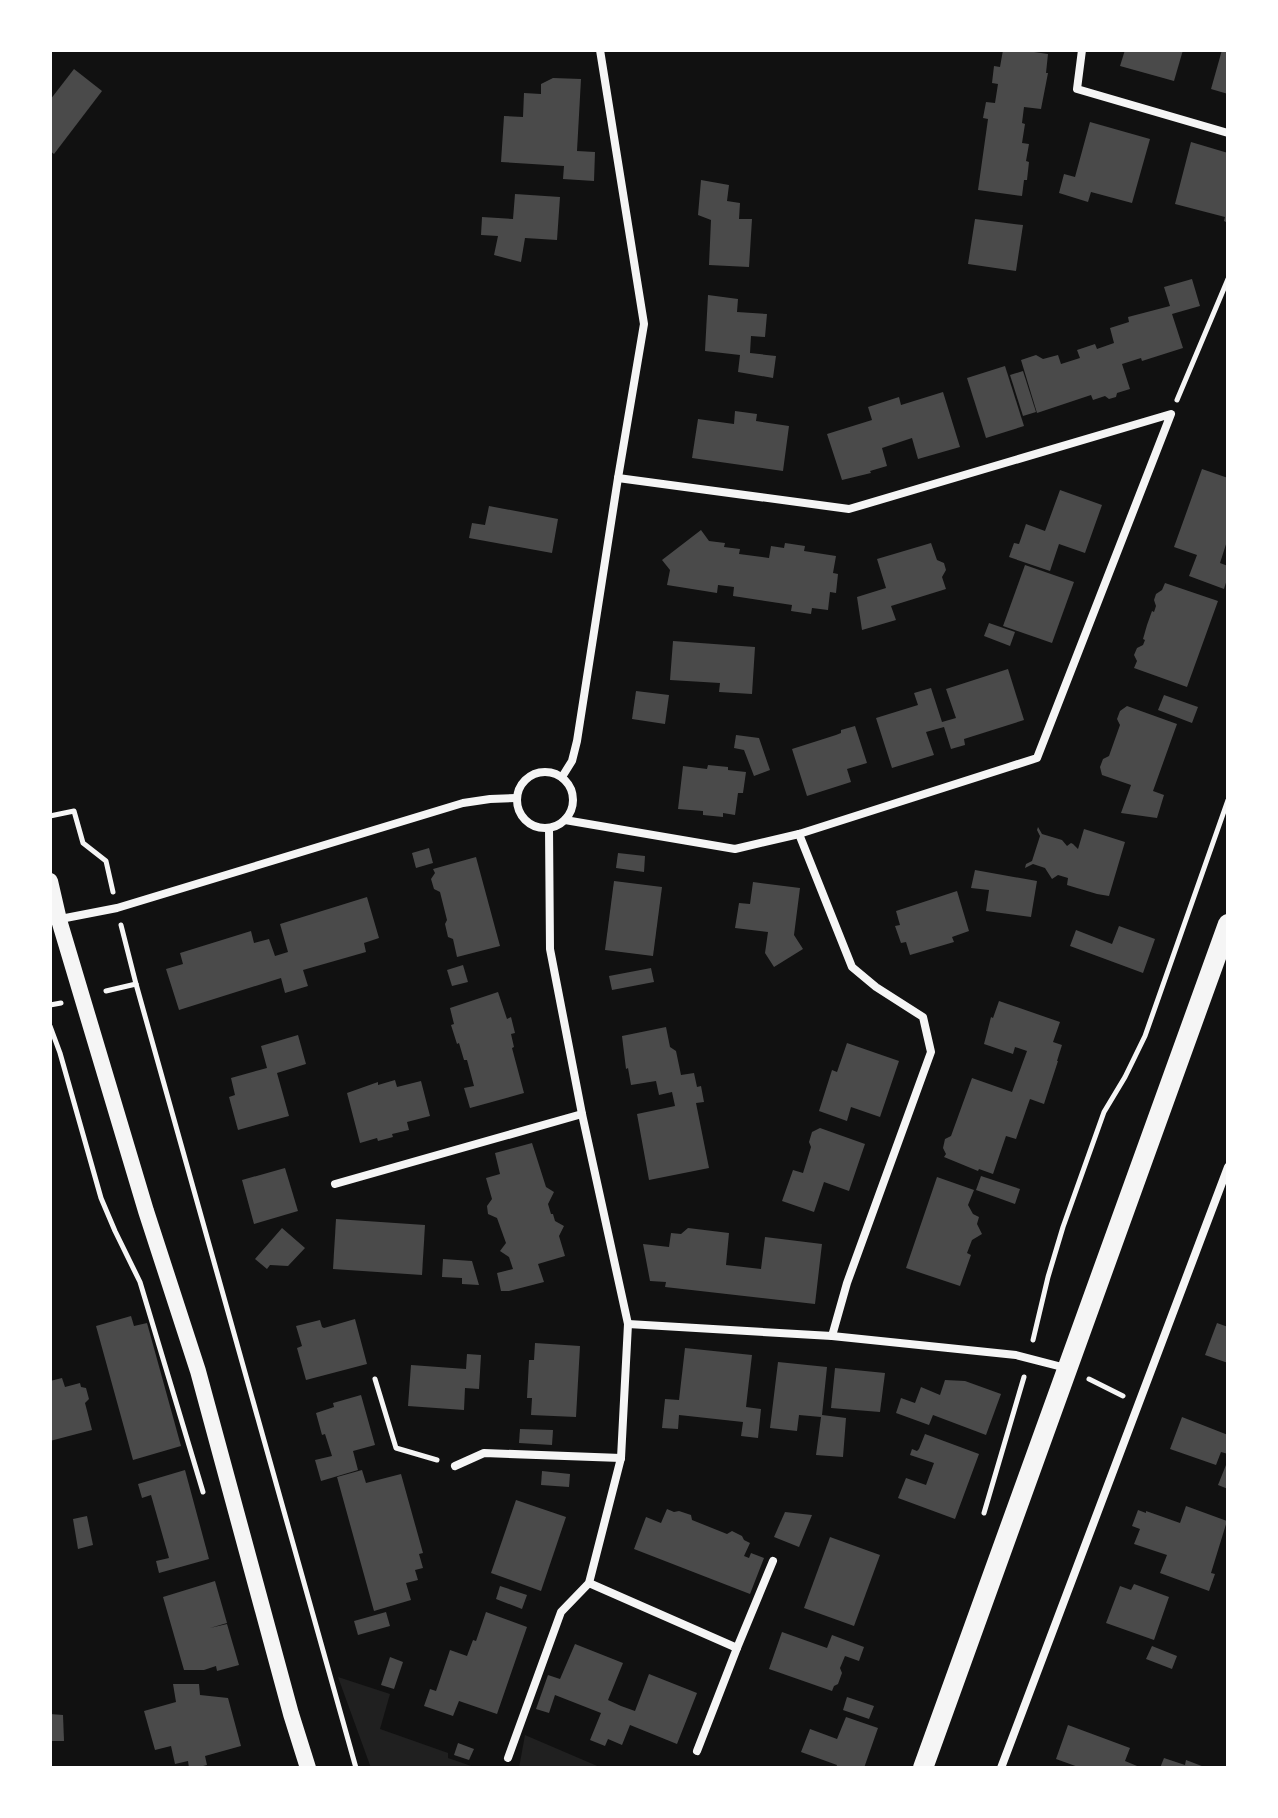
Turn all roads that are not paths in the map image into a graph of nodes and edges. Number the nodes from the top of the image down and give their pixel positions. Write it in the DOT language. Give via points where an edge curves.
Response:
graph roads {
  1 [pos="600,50"];
  2 [pos="1082,50"];
  3 [pos="1228,133"];
  4 [pos="618,478"];
  5 [pos="562,777"];
  6 [pos="516,798"];
  7 [pos="565,820"];
  8 [pos="549,828"];
  9 [pos="799,834"];
  10 [pos="50,881"];
  11 [pos="54,920"];
  12 [pos="1228,924"];
  13 [pos="582,1114"];
  14 [pos="1228,1167"];
  15 [pos="335,1184"];
  16 [pos="628,1324"];
  17 [pos="832,1336"];
  18 [pos="1066,1368"];
  19 [pos="621,1458"];
  20 [pos="455,1466"];
  21 [pos="773,1561"];
  22 [pos="589,1583"];
  23 [pos="737,1648"];
  24 [pos="697,1751"];
  25 [pos="508,1758"];
  26 [pos="308,1768"];
  27 [pos="923,1768"];
  28 [pos="1001,1768"];
  1 -- 4 [label="street" via="644,324"];
  2 -- 3 [label="street" via="1077,89"];
  4 -- 5 [label="street" via="577,741"];
  4 -- 9 [label="street" via="849,509 1171,414 1037,758"];
  5 -- 6 [label="street" via="533,774 521,784"];
  5 -- 7 [label="street" via="573,798"];
  6 -- 8 [label="street" via="525,821"];
  6 -- 11 [label="street" via="463,803 117,908"];
  7 -- 8 [label="street"];
  7 -- 9 [label="street" via="735,849"];
  8 -- 13 [label="street" via="550,949"];
  9 -- 17 [label="street" via="852,967 923,1017 931,1052"];
  10 -- 11 [label="main road"];
  11 -- 26 [label="main road" via="198,1371"];
  12 -- 18 [label="main road"];
  13 -- 15 [label="street"];
  13 -- 16 [label="street"];
  14 -- 28 [label="street"];
  16 -- 17 [label="street"];
  16 -- 19 [label="street"];
  17 -- 18 [label="street" via="1016,1355"];
  18 -- 27 [label="main road"];
  19 -- 20 [label="street" via="484,1453"];
  19 -- 22 [label="street"];
  21 -- 23 [label="street"];
  22 -- 23 [label="street"];
  22 -- 25 [label="street" via="561,1612"];
  23 -- 24 [label="street"];
}
